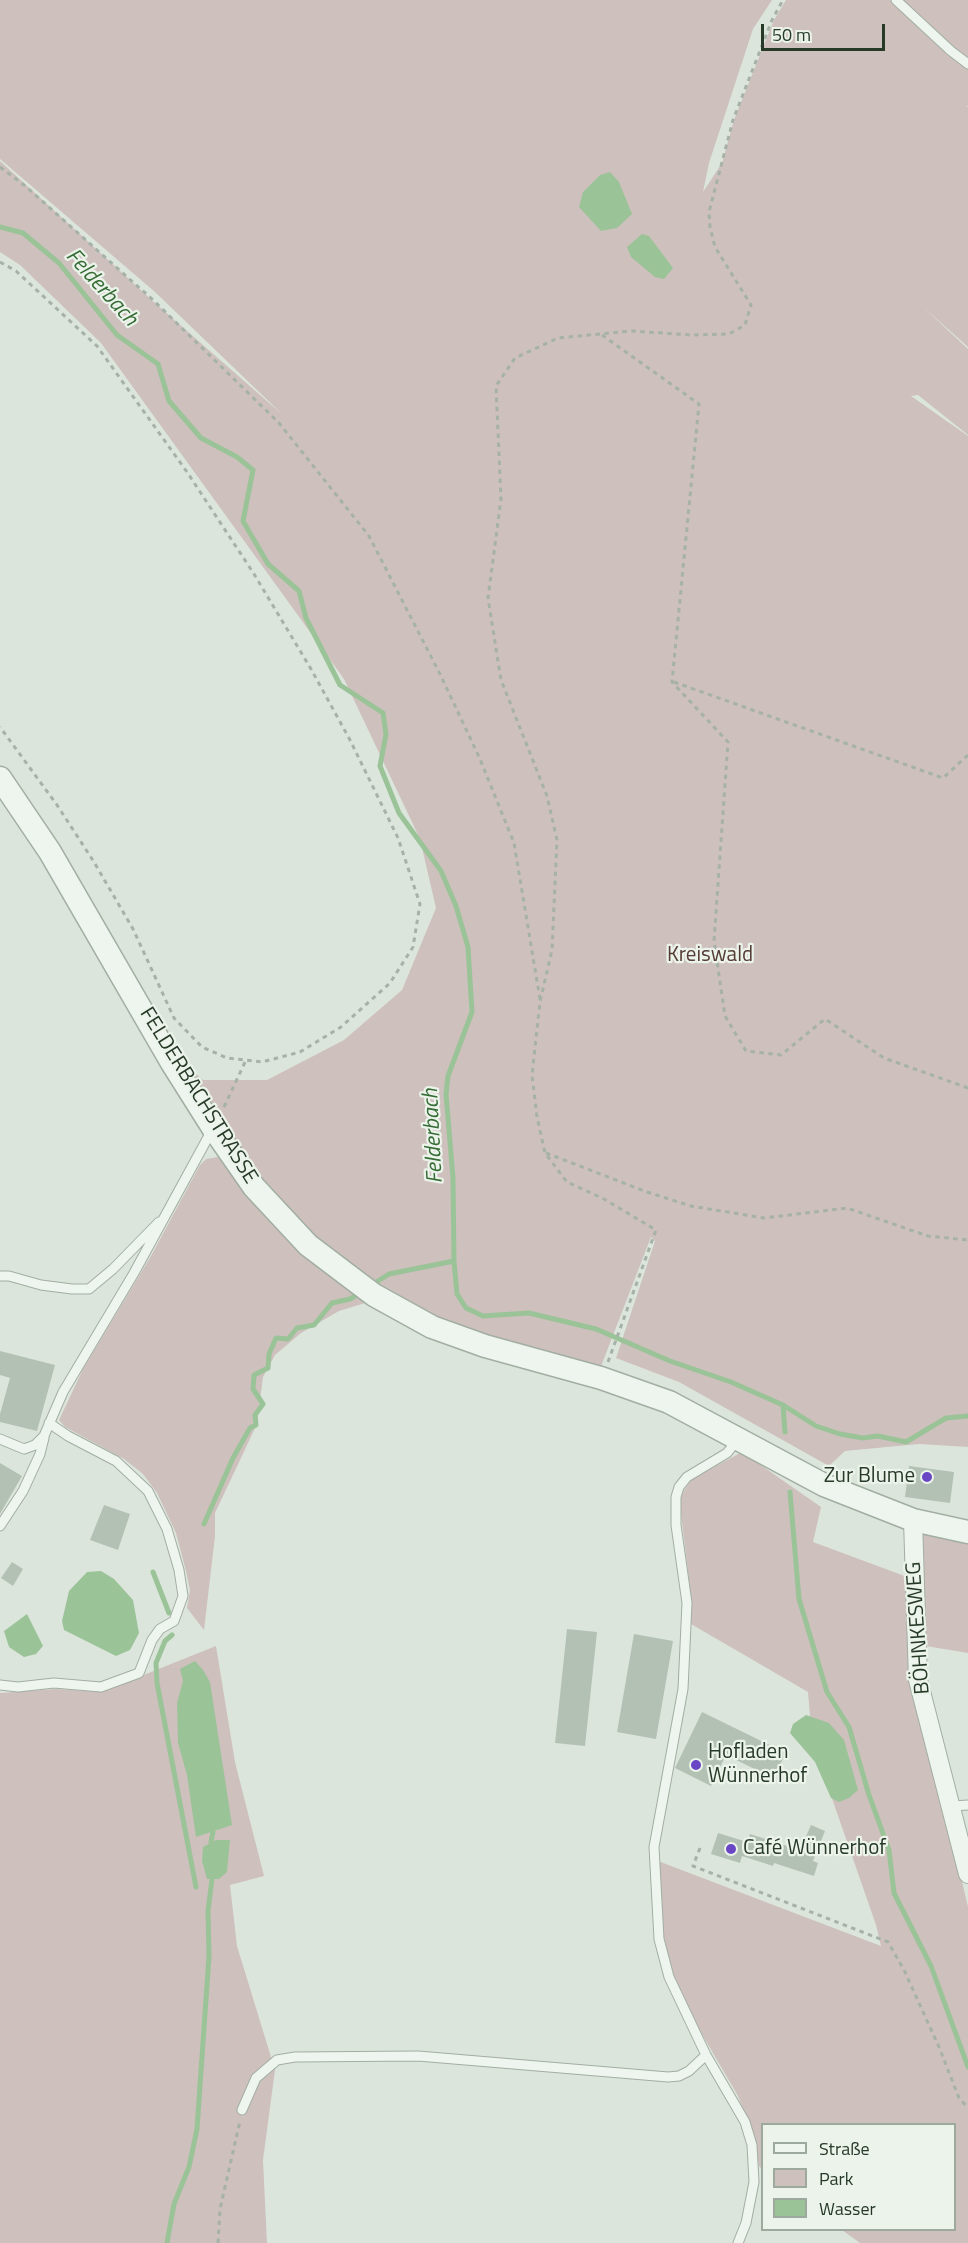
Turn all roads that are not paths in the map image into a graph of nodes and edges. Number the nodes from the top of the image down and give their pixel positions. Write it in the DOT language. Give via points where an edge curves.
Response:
graph roads {
  1 [pos="896,0"];
  2 [pos="968,63"];
  3 [pos="0,778"];
  4 [pos="213,1128"];
  5 [pos="167,1214"];
  6 [pos="0,1276"];
  7 [pos="49,1423"];
  8 [pos="44,1436"];
  9 [pos="739,1438"];
  10 [pos="0,1439"];
  11 [pos="913,1520"];
  12 [pos="0,1527"];
  13 [pos="968,1532"];
  14 [pos="0,1685"];
  15 [pos="960,1805"];
  16 [pos="968,1874"];
  17 [pos="706,2055"];
  18 [pos="242,2110"];
  19 [pos="738,2243"];
  1 -- 2 [label="lane"];
  3 -- 4 [label="street, FELDERBACHSTRASSE" via="50,852"];
  4 -- 5 [label="lane"];
  4 -- 9 [label="street, FELDERBACHSTRASSE" via="254,1187 308,1245 374,1295 432,1327 669,1402"];
  5 -- 6 [label="lane" via="89,1289"];
  5 -- 7 [label="lane" via="63,1392"];
  7 -- 8 [label="lane"];
  7 -- 14 [label="lane" via="116,1461 148,1491 167,1529 183,1596 174,1621 160,1629 152,1640 139,1672 101,1687 54,1683"];
  8 -- 10 [label="lane" via="24,1449"];
  8 -- 12 [label="lane" via="23,1491"];
  9 -- 11 [label="street, FELDERBACHSTRASSE" via="824,1485"];
  9 -- 17 [label="lane" via="727,1453 687,1477 676,1497 687,1604 683,1689 654,1847 659,1939 669,1977"];
  11 -- 13 [label="street, FELDERBACHSTRASSE"];
  11 -- 15 [label="street, BÖHNKESWEG" via="918,1680"];
  15 -- 16 [label="street, BÖHNKESWEG"];
  17 -- 18 [label="lane" via="689,2071 668,2077 418,2056 295,2056 277,2060 256,2078"];
  17 -- 19 [label="lane" via="737,2107 752,2145 754,2182"];
}
